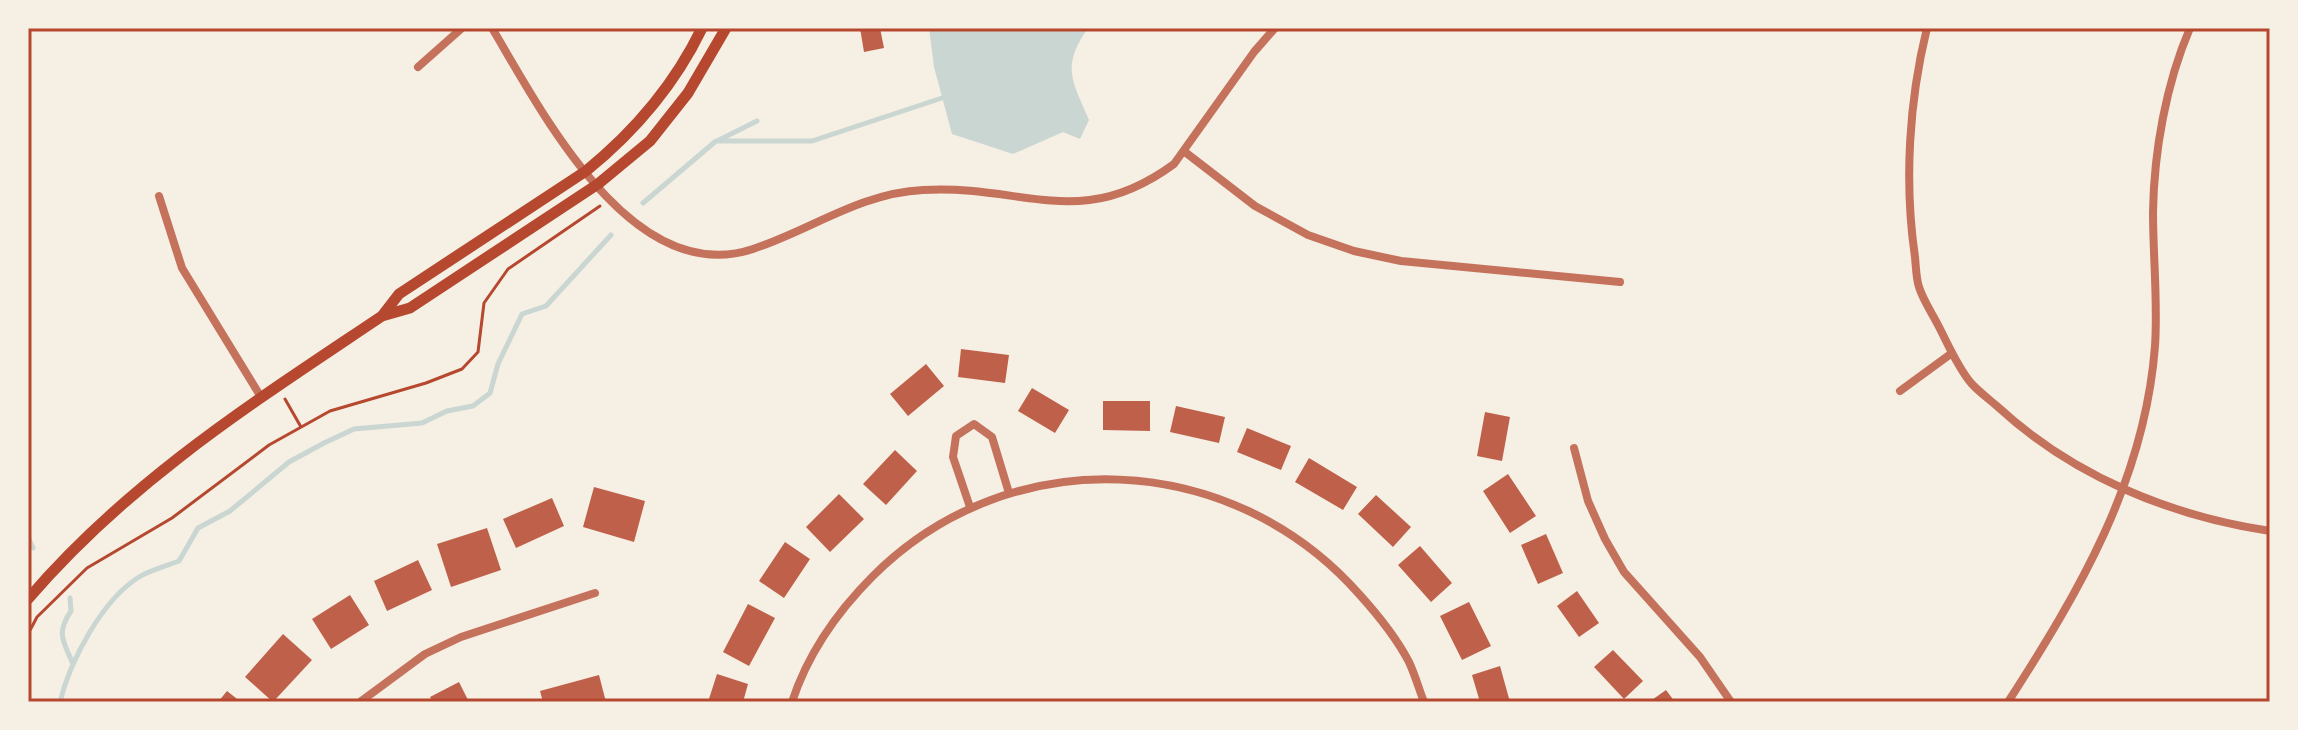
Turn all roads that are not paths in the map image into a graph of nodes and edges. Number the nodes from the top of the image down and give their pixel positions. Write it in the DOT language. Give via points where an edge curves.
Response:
graph roads {
  1 [pos="462,28"];
  2 [pos="492,28"];
  3 [pos="702,28"];
  4 [pos="726,28"];
  5 [pos="1275,28"];
  6 [pos="1927,28"];
  7 [pos="2190,28"];
  8 [pos="418,67"];
  9 [pos="1185,152"];
  10 [pos="586,171"];
  11 [pos="598,184"];
  12 [pos="159,196"];
  13 [pos="1620,282"];
  14 [pos="382,316"];
  15 [pos="1952,353"];
  16 [pos="1900,391"];
  17 [pos="261,397"];
  18 [pos="1574,448"];
  19 [pos="2123,489"];
  20 [pos="1009,493"];
  21 [pos="970,507"];
  22 [pos="2270,531"];
  23 [pos="595,593"];
  24 [pos="28,599"];
  25 [pos="365,701"];
  26 [pos="792,702"];
  27 [pos="1424,702"];
  28 [pos="1731,702"];
  29 [pos="2008,702"];
  1 -- 8 [label="street"];
  2 -- 10 [label="street" via="563,144"];
  3 -- 10 [label="main road" via="688,58 628,136"];
  4 -- 11 [label="main road" via="670,119"];
  5 -- 9 [label="street"];
  6 -- 15 [label="street" via="1909,155 1910,225 1919,288"];
  7 -- 19 [label="street" via="2162,128 2153,211 2155,345 2145,418"];
  9 -- 11 [label="street" via="1157,176 1119,196 1079,203 957,189 886,195 751,250 725,255 674,248 648,234"];
  9 -- 13 [label="street" via="1255,206 1308,235 1354,251 1401,261"];
  10 -- 11 [label="street"];
  10 -- 14 [label="main road" via="399,294"];
  11 -- 14 [label="main road" via="410,308"];
  12 -- 17 [label="street" via="182,268"];
  14 -- 17 [label="main road"];
  15 -- 16 [label="street"];
  15 -- 19 [label="street" via="1971,383 2011,419 2052,450"];
  17 -- 24 [label="main road" via="133,493"];
  18 -- 28 [label="street" via="1588,501 1624,572 1700,657"];
  19 -- 22 [label="street" via="2179,511"];
  19 -- 29 [label="street" via="2091,564"];
  20 -- 21 [label="street"];
  20 -- 21 [label="street" via="992,437 974,424 956,436 953,457"];
  20 -- 27 [label="street" via="1066,480 1138,480 1202,493 1260,515 1338,570 1384,622 1409,663"];
  21 -- 26 [label="street" via="910,543 856,593 813,654"];
  23 -- 25 [label="street" via="461,637 425,654"];
}
